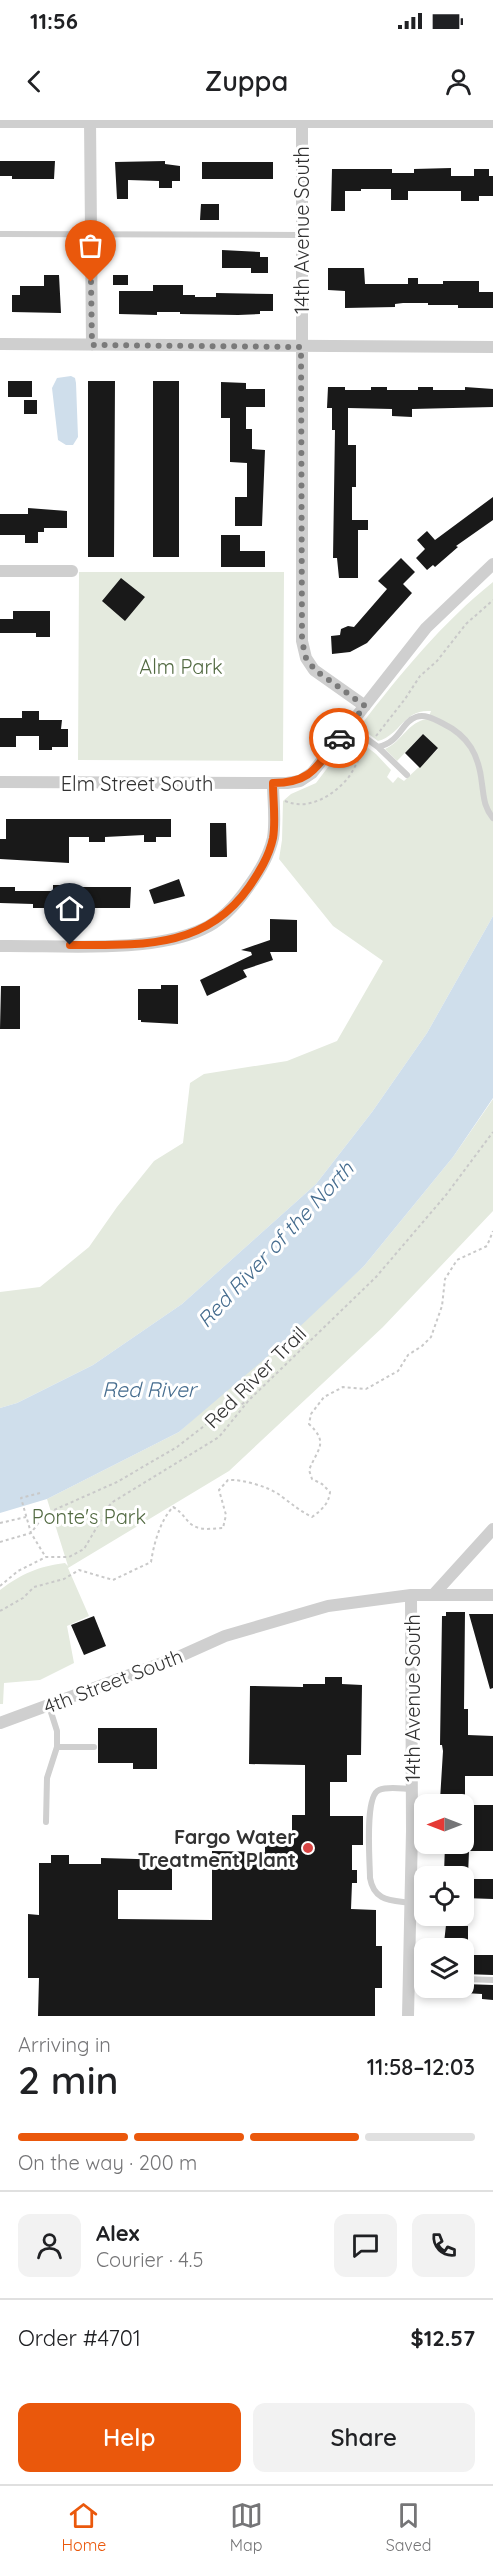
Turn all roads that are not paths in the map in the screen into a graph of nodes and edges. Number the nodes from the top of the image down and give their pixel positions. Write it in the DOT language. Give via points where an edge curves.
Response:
graph roads {
  1 [pos="90,121"];
  2 [pos="302,121"];
  3 [pos="0,122"];
  4 [pos="493,123"];
  5 [pos="0,234"];
  6 [pos="91,235"];
  7 [pos="301,235"];
  8 [pos="0,345"];
  9 [pos="92,345"];
  10 [pos="301,347"];
  11 [pos="493,347"];
  12 [pos="493,564"];
  13 [pos="0,571"];
  14 [pos="72,571"];
  15 [pos="365,706"];
  16 [pos="349,725"];
  17 [pos="378,747"];
  18 [pos="407,776"];
  19 [pos="0,782"];
  20 [pos="273,783"];
  21 [pos="493,818"];
  22 [pos="0,946"];
  23 [pos="493,1529"];
  24 [pos="434,1594"];
  25 [pos="411,1595"];
  26 [pos="493,1595"];
  27 [pos="49,1706"];
  28 [pos="0,1723"];
  29 [pos="57,1747"];
  30 [pos="94,1747"];
  31 [pos="412,1789"];
  32 [pos="46,1822"];
  33 [pos="411,1903"];
  34 [pos="409,1977"];
  35 [pos="414,1977"];
  36 [pos="474,1979"];
  37 [pos="493,1980"];
  38 [pos="408,2016"];
  1 -- 2 [label="street"];
  1 -- 3 [label="street"];
  1 -- 6 [label="street"];
  2 -- 4 [label="street"];
  2 -- 7 [label="street, 14th Avenue South"];
  5 -- 6 [label="lane"];
  6 -- 7 [label="lane"];
  6 -- 9 [label="street"];
  7 -- 10 [label="street, 14th Avenue South"];
  8 -- 9 [label="street"];
  9 -- 10 [label="street"];
  10 -- 11 [label="street"];
  10 -- 15 [label="street, 14th Avenue South" via="302,641 306,658 315,670"];
  12 -- 15 [label="street, Elm Street South" via="426,628"];
  13 -- 14 [label="street"];
  15 -- 16 [label="street, Elm Street South"];
  16 -- 17 [label="lane"];
  16 -- 20 [label="street, Elm Street South" via="312,773 300,781"];
  17 -- 18 [label="lane"];
  17 -- 21 [label="lane" via="394,741 418,716 427,716 453,729 475,751 483,803"];
  19 -- 20 [label="street, Elm Street South"];
  20 -- 22 [label="street" via="273,836 268,856 243,896 204,929 140,945"];
  23 -- 24 [label="street"];
  24 -- 25 [label="street, 4th Street South"];
  24 -- 26 [label="street"];
  25 -- 27 [label="street, 4th Street South" via="328,1606 225,1636"];
  25 -- 31 [label="street, 14th Avenue South"];
  27 -- 28 [label="street, 4th Street South"];
  27 -- 29 [label="lane" via="57,1731"];
  29 -- 30 [label="lane"];
  29 -- 32 [label="lane" via="46,1778"];
  31 -- 33 [label="street, 14th Avenue South"];
  31 -- 33 [label="lane" via="380,1790 374,1794 370,1808 372,1888 383,1898"];
  33 -- 34 [label="street, 14th Avenue South"];
  34 -- 35 [label="lane"];
  34 -- 38 [label="street, 14th Avenue South"];
  36 -- 37 [label="lane"];
}
